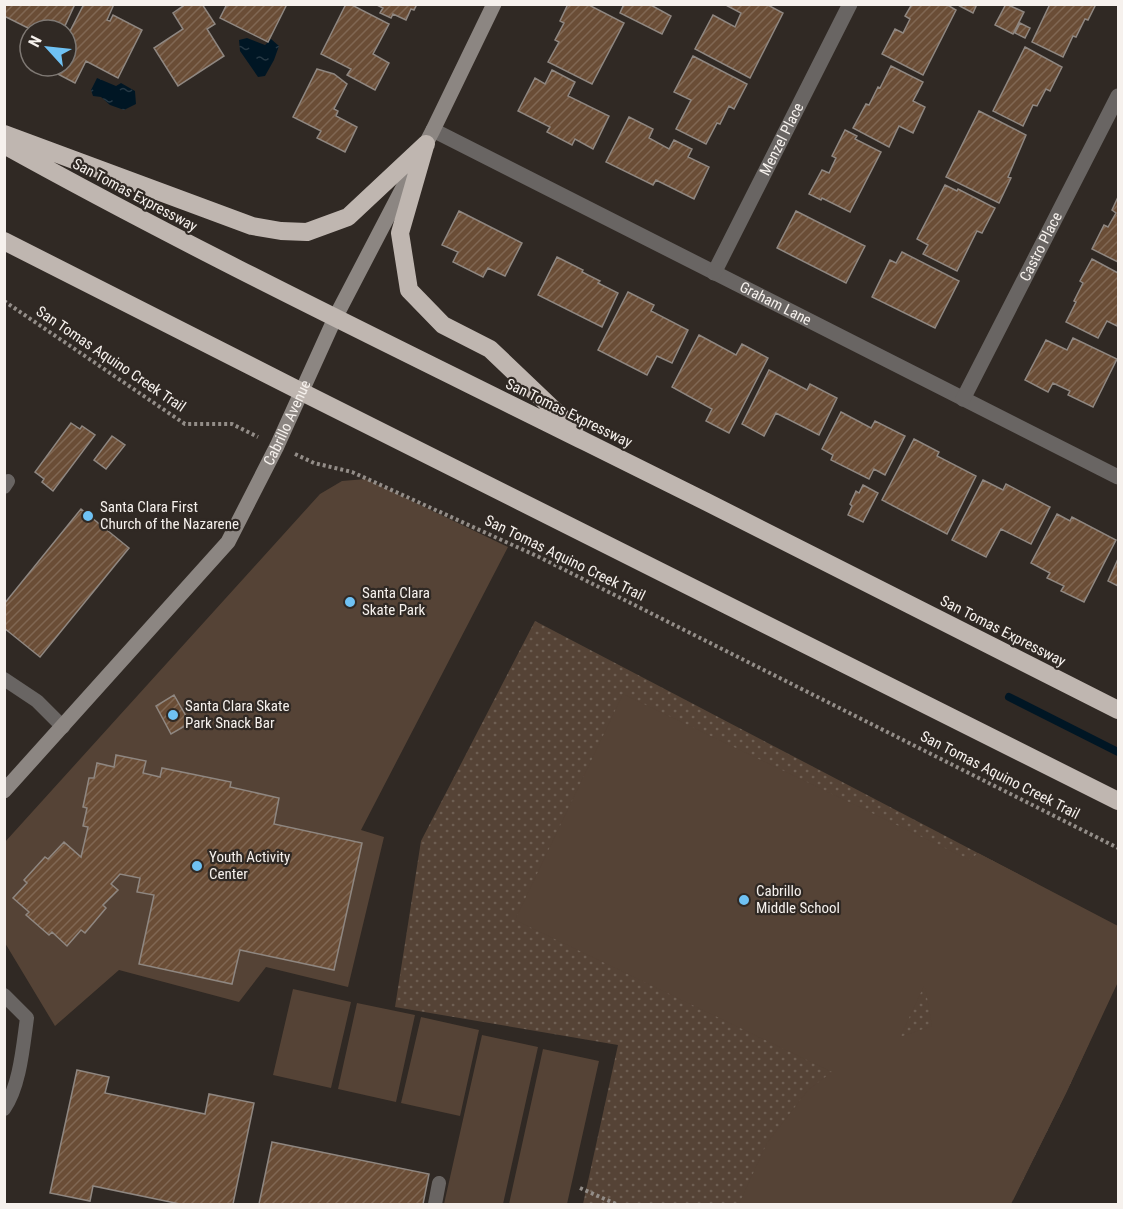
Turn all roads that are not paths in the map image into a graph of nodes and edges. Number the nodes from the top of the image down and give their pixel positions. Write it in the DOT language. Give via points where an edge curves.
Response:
graph roads {
  1 [pos="494,4"];
  2 [pos="850,4"];
  3 [pos="1119,96"];
  4 [pos="4,134"];
  5 [pos="430,137"];
  6 [pos="4,145"];
  7 [pos="4,241"];
  8 [pos="714,273"];
  9 [pos="336,318"];
  10 [pos="302,392"];
  11 [pos="963,399"];
  12 [pos="588,442"];
  13 [pos="1119,477"];
  14 [pos="4,679"];
  15 [pos="1119,710"];
  16 [pos="63,727"];
  17 [pos="4,791"];
  18 [pos="1119,801"];
  19 [pos="4,994"];
  20 [pos="4,1109"];
  21 [pos="440,1183"];
  22 [pos="435,1204"];
  1 -- 5 [label="street, Cabrillo Avenue"];
  2 -- 8 [label="street, Menzel Place"];
  3 -- 11 [label="street, Castro Place"];
  4 -- 5 [label="highway" via="252,226 307,232 348,218"];
  5 -- 8 [label="street, Graham Lane"];
  5 -- 9 [label="street, Cabrillo Avenue"];
  5 -- 12 [label="highway" via="400,233 409,290 443,325 490,349"];
  6 -- 9 [label="highway, San Tomas Expressway" via="110,204"];
  7 -- 10 [label="highway"];
  8 -- 11 [label="street, Graham Lane"];
  9 -- 10 [label="street, Cabrillo Avenue"];
  9 -- 12 [label="highway, San Tomas Expressway"];
  10 -- 16 [label="street, Cabrillo Avenue" via="228,542"];
  10 -- 18 [label="highway"];
  11 -- 13 [label="street, Graham Lane"];
  12 -- 15 [label="highway, San Tomas Expressway"];
  14 -- 16 [label="lane" via="37,701"];
  16 -- 17 [label="street, Cabrillo Avenue"];
  19 -- 20 [label="lane" via="27,1018 11,1100"];
  21 -- 22 [label="lane"];
}
